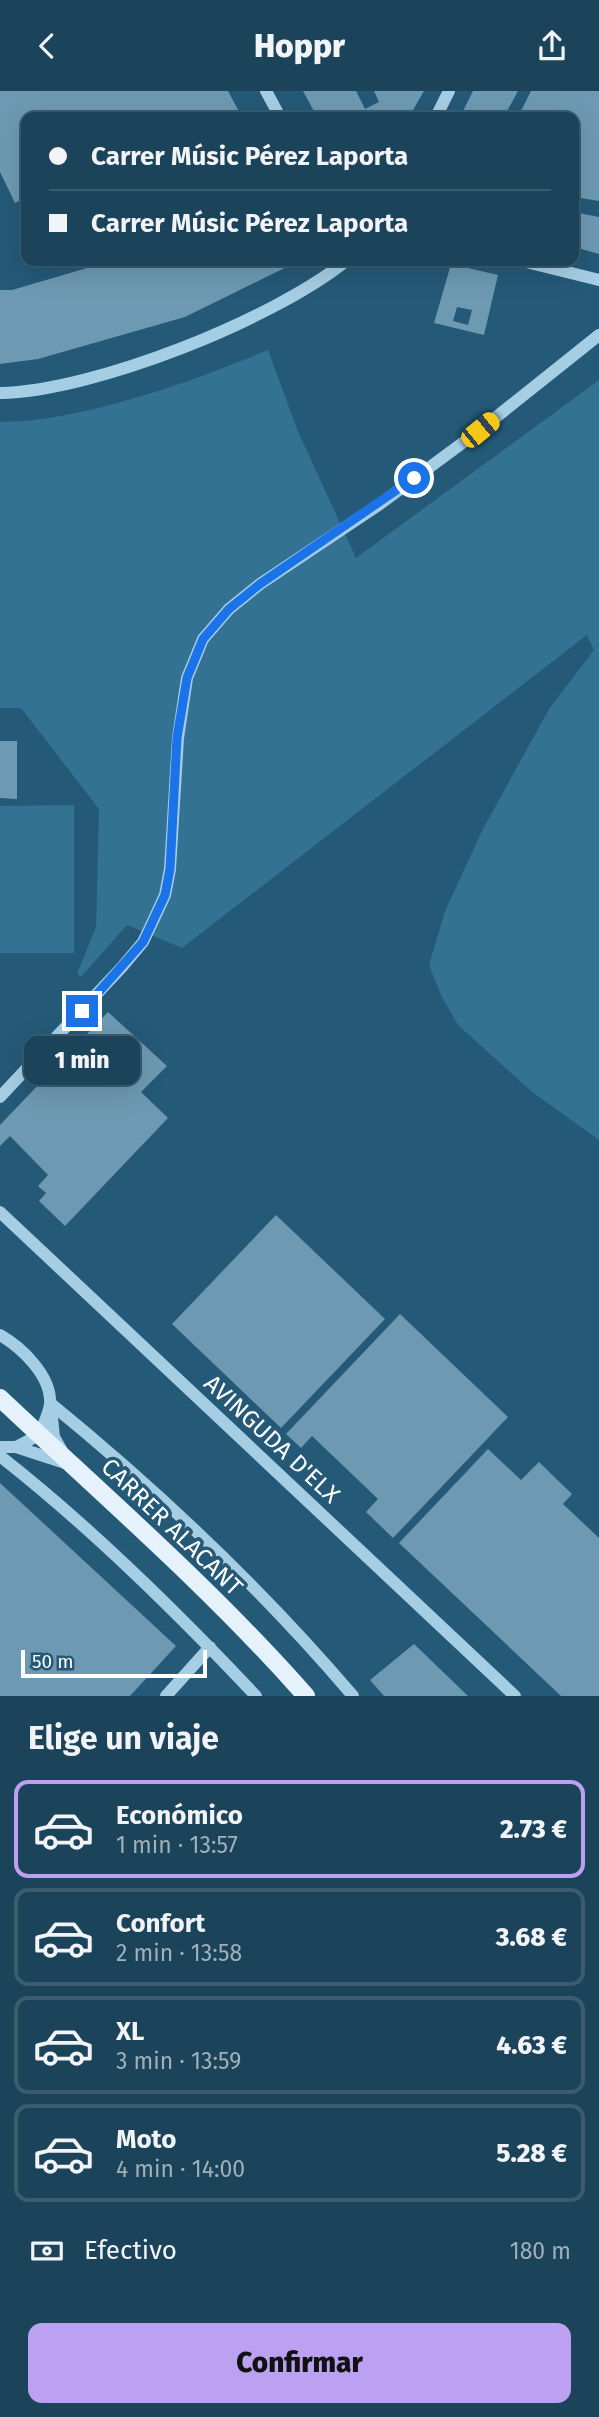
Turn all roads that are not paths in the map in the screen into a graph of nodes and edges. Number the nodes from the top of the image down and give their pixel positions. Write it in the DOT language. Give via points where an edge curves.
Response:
graph roads {
  1 [pos="266,91"];
  2 [pos="449,91"];
  3 [pos="277,112"];
  4 [pos="438,112"];
  5 [pos="333,266"];
  6 [pos="340,266"];
  7 [pos="542,266"];
  8 [pos="330,274"];
  9 [pos="599,280"];
  10 [pos="599,335"];
  11 [pos="0,393"];
  12 [pos="0,1097"];
  13 [pos="0,1213"];
  14 [pos="0,1335"];
  15 [pos="0,1398"];
  16 [pos="50,1403"];
  17 [pos="39,1435"];
  18 [pos="0,1447"];
  19 [pos="16,1447"];
  20 [pos="0,1456"];
  21 [pos="72,1465"];
  22 [pos="210,1647"];
  23 [pos="166,1696"];
  24 [pos="256,1696"];
  25 [pos="306,1696"];
  26 [pos="353,1696"];
  27 [pos="515,1696"];
  1 -- 3 [label="street"];
  2 -- 4 [label="street"];
  5 -- 8 [label="street"];
  6 -- 8 [label="street"];
  7 -- 9 [label="street"];
  8 -- 11 [label="street" via="194,343 73,381"];
  10 -- 12 [label="street" via="380,504 260,584 229,609 203,639 187,678 177,738 165,895 143,942"];
  13 -- 27 [label="street, AVINGUDA D'ELX"];
  14 -- 16 [label="street" via="37,1369"];
  15 -- 17 [label="main road, CARRER ALACANT"];
  16 -- 17 [label="street"];
  16 -- 21 [label="street" via="54,1437"];
  16 -- 26 [label="street, CARRER ALACANT" via="123,1462 238,1570"];
  17 -- 19 [label="street"];
  17 -- 21 [label="main road, CARRER ALACANT"];
  18 -- 19 [label="street"];
  19 -- 21 [label="street"];
  20 -- 22 [label="street" via="77,1519"];
  21 -- 25 [label="main road, CARRER ALACANT"];
  22 -- 23 [label="street"];
  22 -- 24 [label="street"];
}
